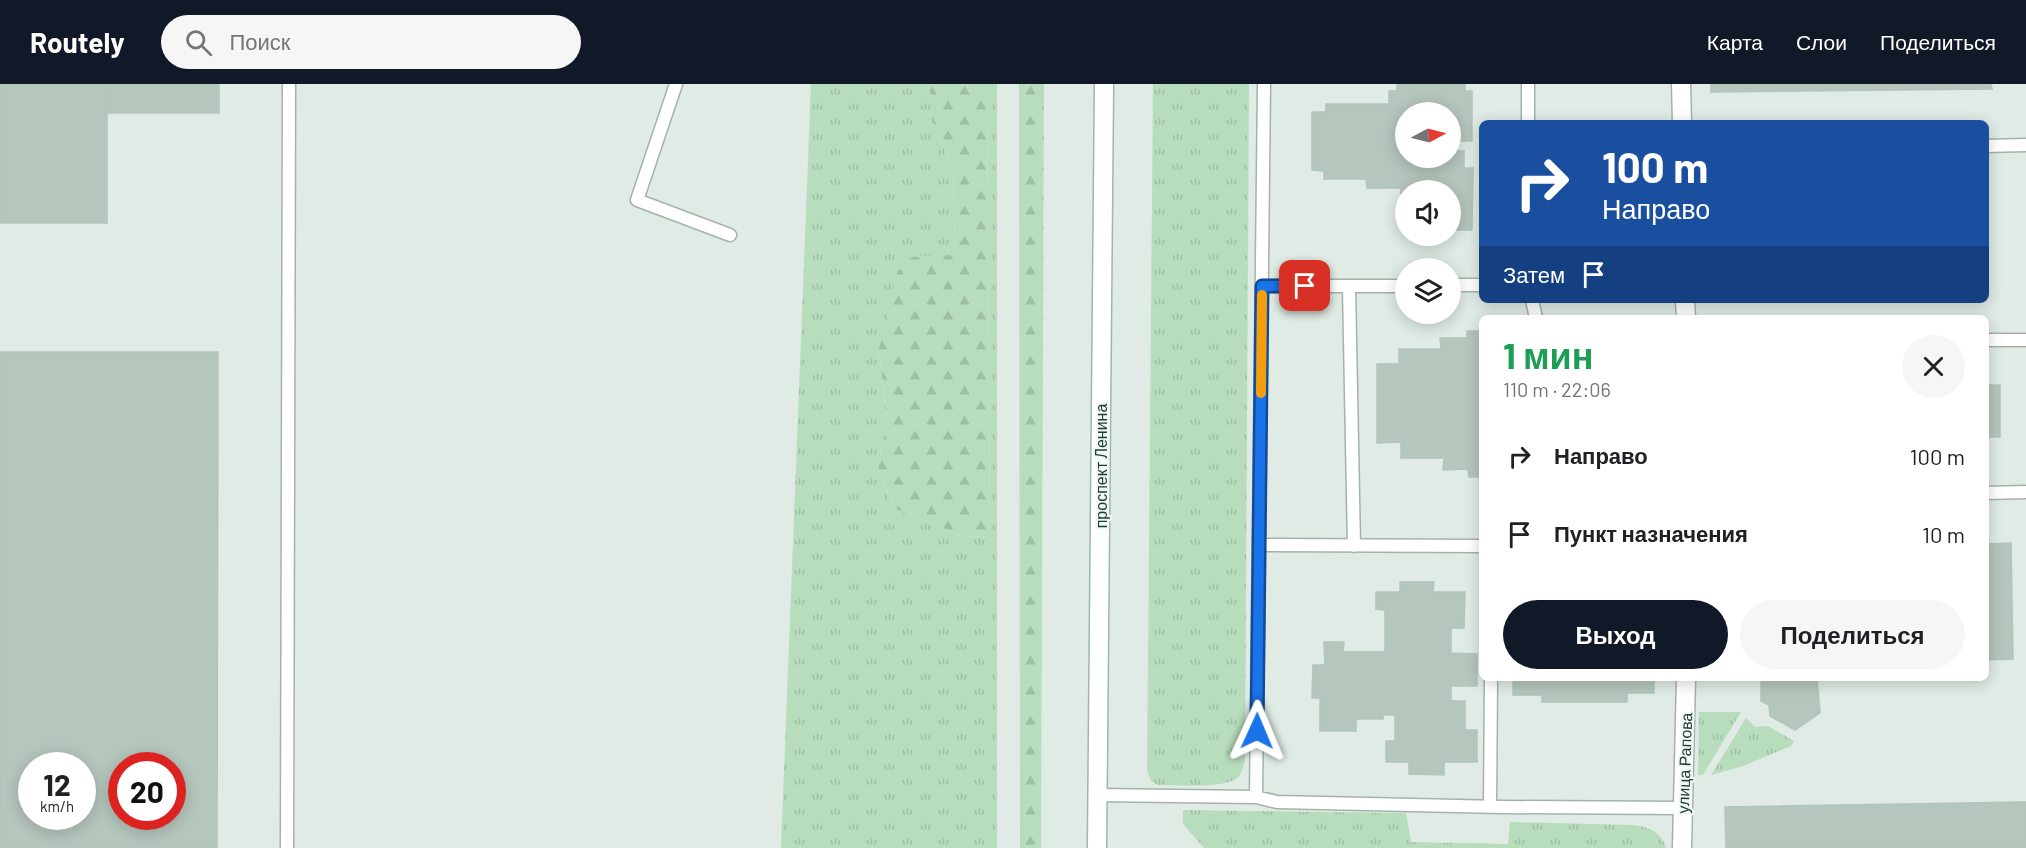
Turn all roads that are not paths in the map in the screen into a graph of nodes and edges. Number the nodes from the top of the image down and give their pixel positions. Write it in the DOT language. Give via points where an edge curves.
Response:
graph roads {
  1 [pos="289,84"];
  2 [pos="676,84"];
  3 [pos="1104,84"];
  4 [pos="1264,84"];
  5 [pos="1528,84"];
  6 [pos="1681,84"];
  7 [pos="1528,120"];
  8 [pos="1682,120"];
  9 [pos="2026,145"];
  10 [pos="1989,146"];
  11 [pos="730,235"];
  12 [pos="1461,285"];
  13 [pos="1479,285"];
  14 [pos="1262,286"];
  15 [pos="1395,286"];
  16 [pos="1349,287"];
  17 [pos="1989,340"];
  18 [pos="2026,340"];
  19 [pos="2026,492"];
  20 [pos="1989,493"];
  21 [pos="1259,545"];
  22 [pos="1354,546"];
  23 [pos="1479,546"];
  24 [pos="1491,681"];
  25 [pos="1686,681"];
  26 [pos="1098,795"];
  27 [pos="1256,797"];
  28 [pos="1490,807"];
  29 [pos="1681,808"];
  30 [pos="287,848"];
  31 [pos="1097,848"];
  32 [pos="1682,848"];
  1 -- 30 [label="lane"];
  2 -- 11 [label="lane" via="637,200"];
  3 -- 26 [label="main road, проспект Ленина"];
  4 -- 14 [label="lane"];
  5 -- 7 [label="lane"];
  6 -- 8 [label="main road"];
  9 -- 10 [label="lane"];
  12 -- 13 [label="lane"];
  14 -- 16 [label="lane"];
  14 -- 21 [label="lane"];
  15 -- 16 [label="lane"];
  16 -- 22 [label="lane"];
  17 -- 18 [label="lane"];
  19 -- 20 [label="lane"];
  21 -- 22 [label="lane"];
  21 -- 27 [label="lane"];
  22 -- 23 [label="lane"];
  24 -- 28 [label="lane"];
  25 -- 29 [label="main road, улица Рапова"];
  26 -- 27 [label="lane"];
  26 -- 31 [label="main road, проспект Ленина"];
  27 -- 28 [label="lane" via="1277,802"];
  28 -- 29 [label="lane"];
  29 -- 32 [label="main road, улица Рапова"];
}
